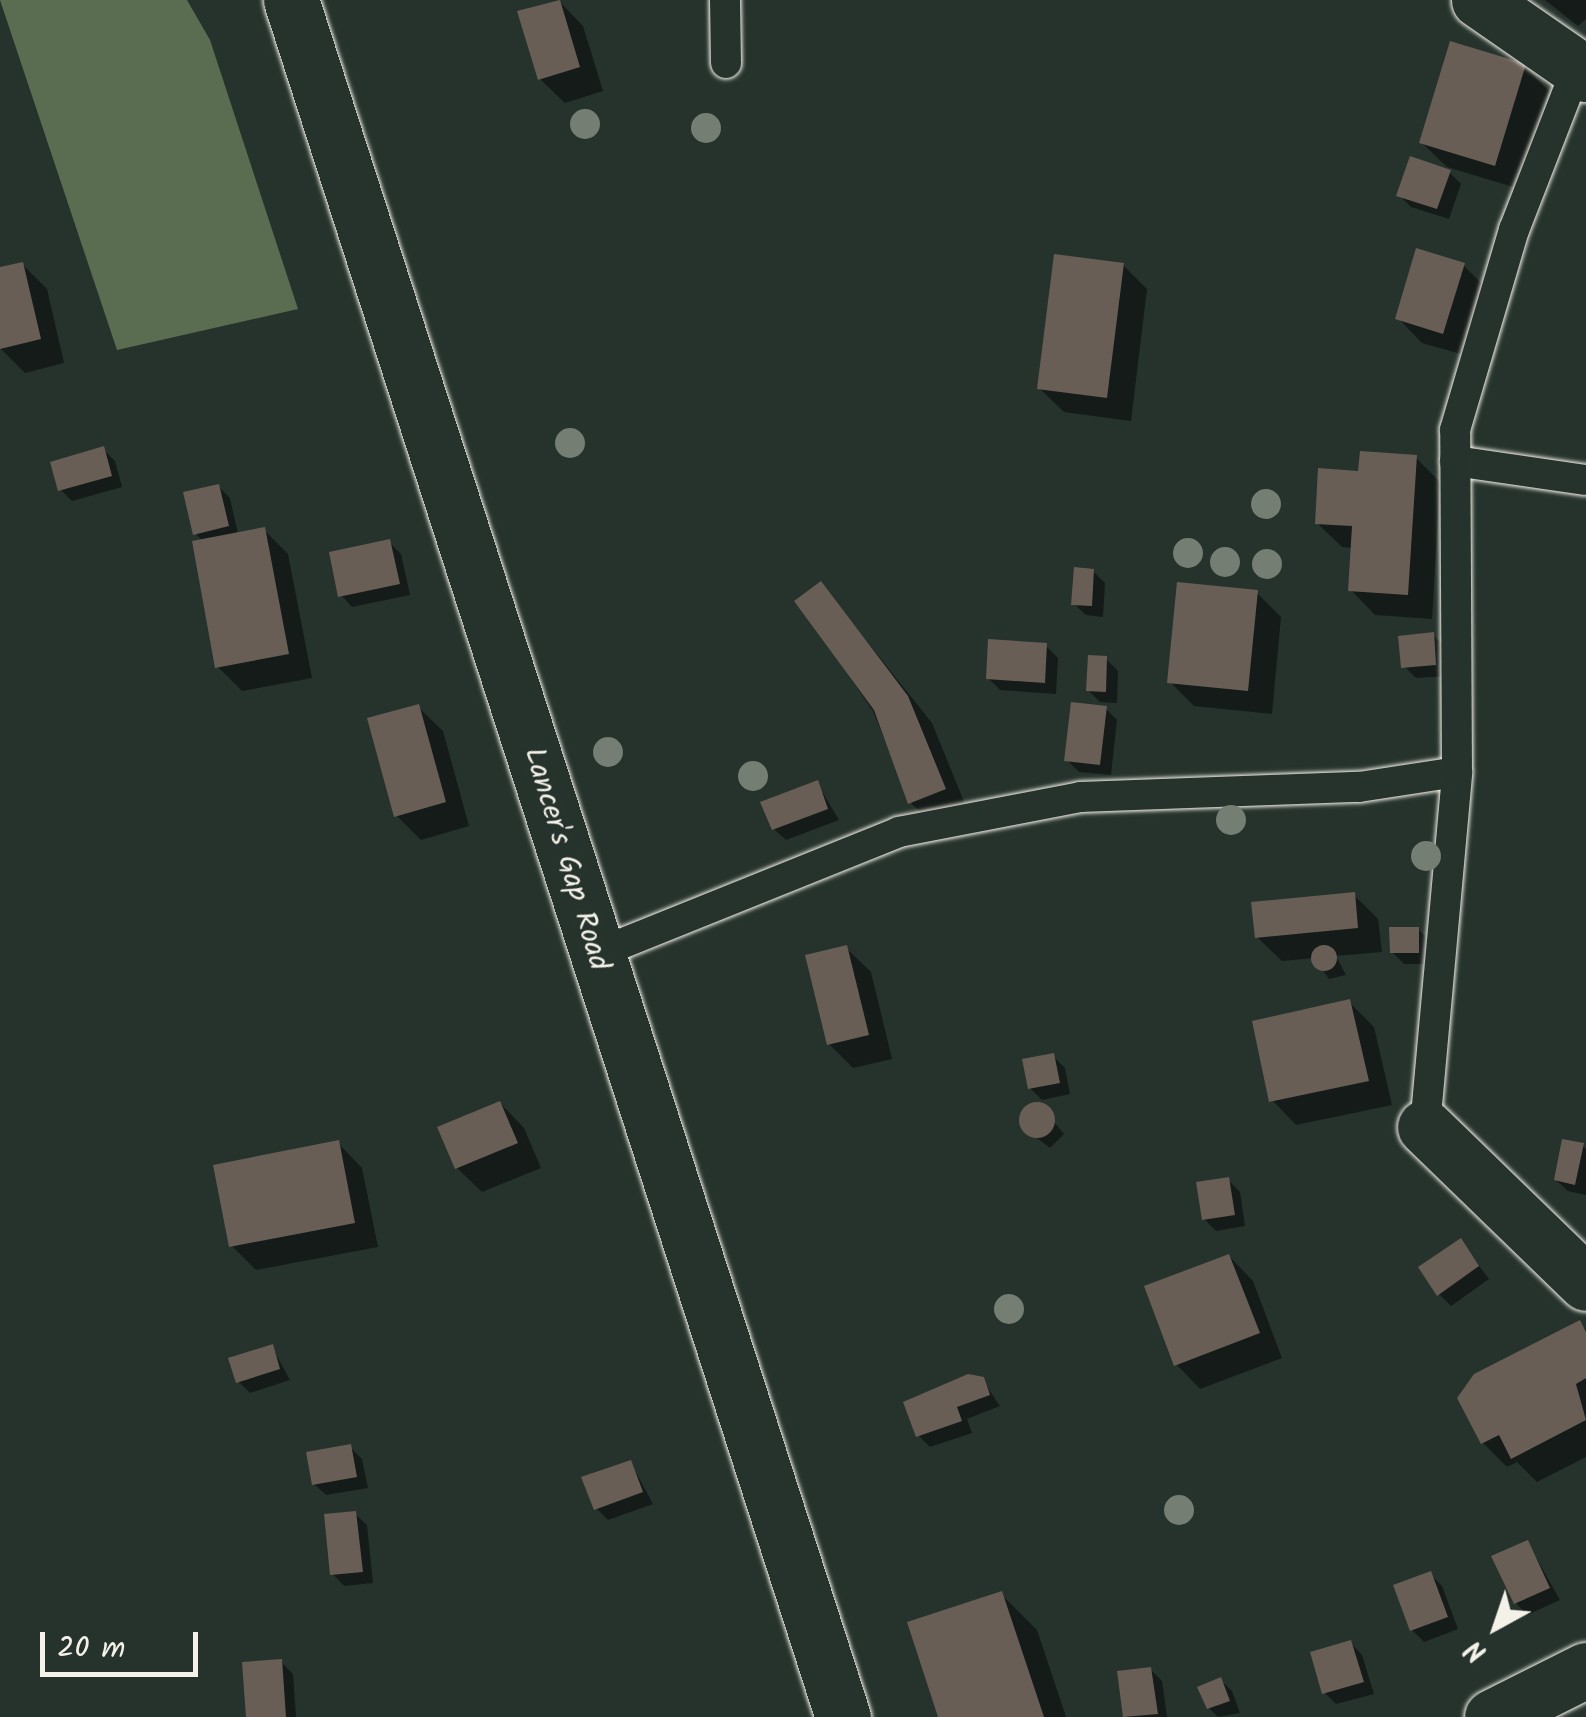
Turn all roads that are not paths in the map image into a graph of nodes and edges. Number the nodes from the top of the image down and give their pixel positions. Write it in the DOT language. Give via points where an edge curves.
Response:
graph roads {
  1 [pos="290,0"];
  2 [pos="725,0"];
  3 [pos="1479,0"];
  4 [pos="726,63"];
  5 [pos="1582,69"];
  6 [pos="1455,461"];
  7 [pos="1586,480"];
  8 [pos="1458,772"];
  9 [pos="596,954"];
  10 [pos="1425,1127"];
  11 [pos="1586,1283"];
  12 [pos="1586,1670"];
  13 [pos="843,1717"];
  14 [pos="1492,1717"];
  1 -- 9 [label="main road, Lancer's Gap Road"];
  2 -- 4 [label="lane"];
  3 -- 5 [label="main road"];
  5 -- 6 [label="lane" via="1514,230 1455,430"];
  6 -- 7 [label="lane"];
  6 -- 8 [label="lane"];
  8 -- 9 [label="lane" via="1360,788 1080,797 899,832"];
  8 -- 10 [label="lane"];
  9 -- 13 [label="main road, Lancer's Gap Road"];
  10 -- 11 [label="main road"];
  12 -- 14 [label="main road"];
}
